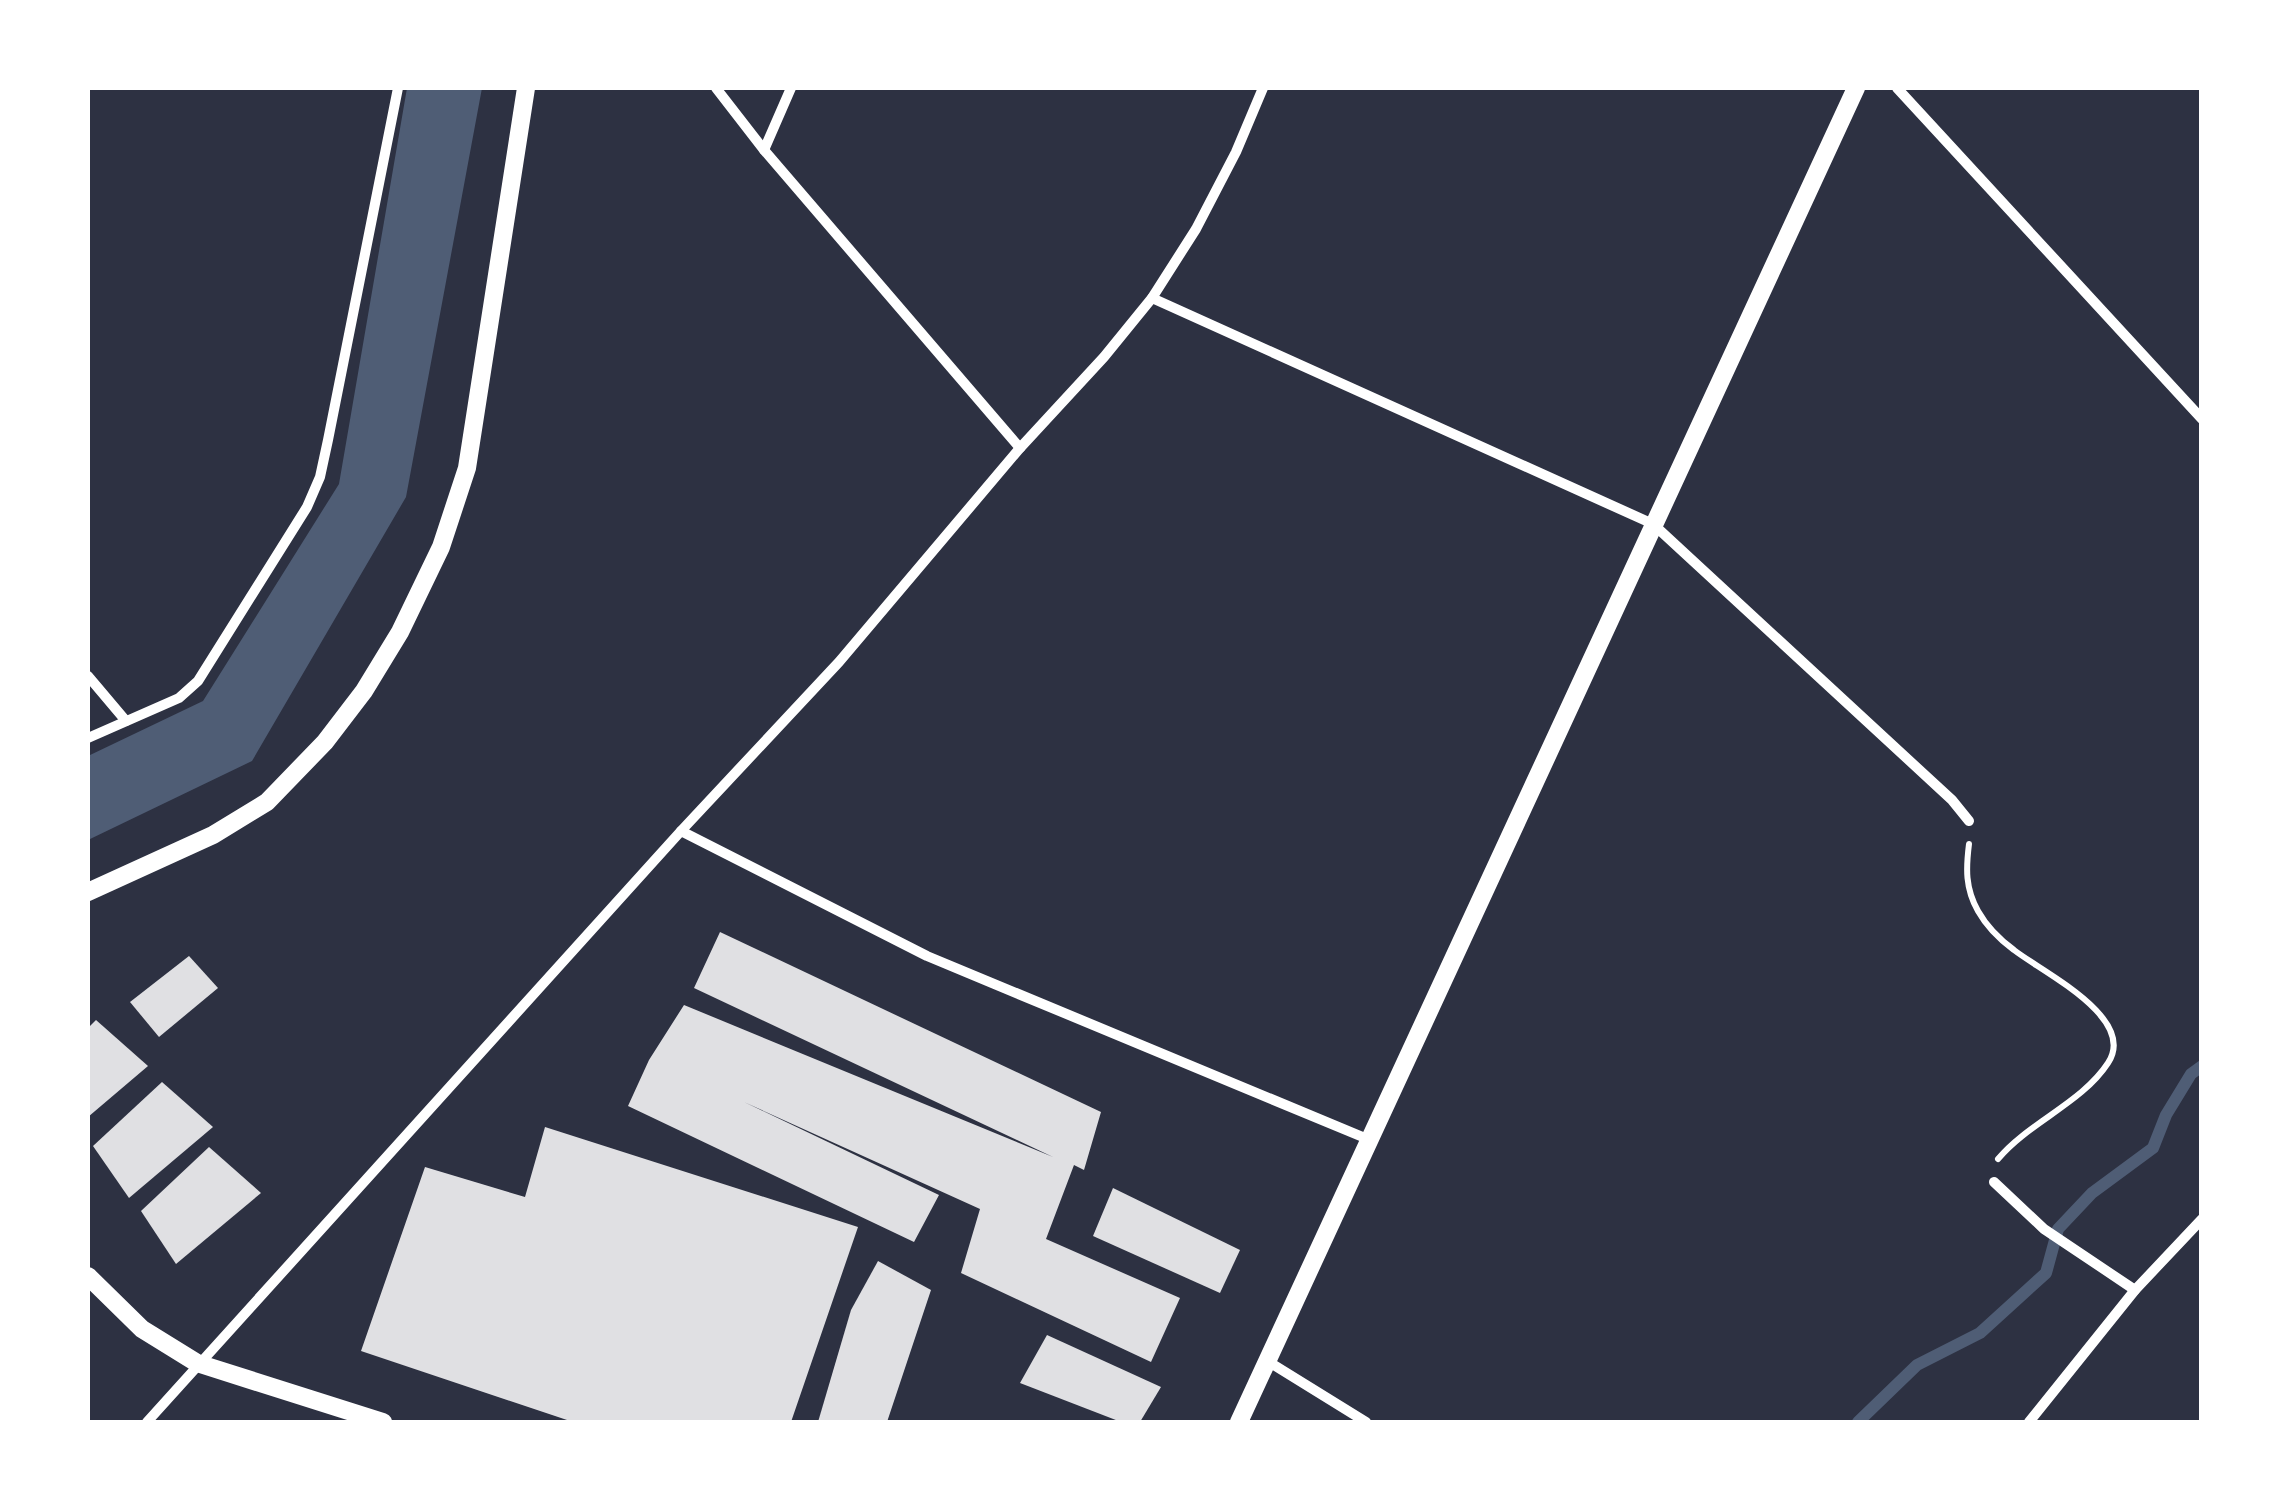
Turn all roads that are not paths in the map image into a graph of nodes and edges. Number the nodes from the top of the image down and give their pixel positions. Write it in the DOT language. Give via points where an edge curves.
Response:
graph roads {
  1 [pos="398,88"];
  2 [pos="526,88"];
  3 [pos="716,88"];
  4 [pos="792,88"];
  5 [pos="1263,88"];
  6 [pos="1856,88"];
  7 [pos="1897,88"];
  8 [pos="764,150"];
  9 [pos="1152,298"];
  10 [pos="2202,419"];
  11 [pos="1020,448"];
  12 [pos="1653,524"];
  13 [pos="88,676"];
  14 [pos="126,721"];
  15 [pos="88,738"];
  16 [pos="1969,821"];
  17 [pos="680,830"];
  18 [pos="88,892"];
  19 [pos="1370,1140"];
  20 [pos="1994,1182"];
  21 [pos="2202,1219"];
  22 [pos="88,1276"];
  23 [pos="2135,1290"];
  24 [pos="1269,1362"];
  25 [pos="198,1363"];
  26 [pos="147,1422"];
  27 [pos="383,1422"];
  28 [pos="1239,1422"];
  29 [pos="1366,1422"];
  30 [pos="2029,1422"];
  1 -- 14 [label="street" via="320,478 198,681 179,698"];
  2 -- 18 [label="street" via="467,468 442,548 400,632 325,742 267,802 213,835"];
  3 -- 8 [label="street"];
  4 -- 8 [label="street"];
  5 -- 9 [label="street" via="1196,229"];
  6 -- 12 [label="street"];
  7 -- 10 [label="street"];
  8 -- 11 [label="street"];
  9 -- 11 [label="street"];
  9 -- 12 [label="street"];
  11 -- 17 [label="street" via="838,662"];
  12 -- 16 [label="street"];
  12 -- 19 [label="street"];
  13 -- 14 [label="street"];
  14 -- 15 [label="street"];
  17 -- 19 [label="street" via="927,956"];
  17 -- 25 [label="street"];
  19 -- 24 [label="street"];
  20 -- 23 [label="street" via="2044,1228"];
  21 -- 23 [label="street"];
  22 -- 25 [label="street" via="142,1330"];
  23 -- 30 [label="street"];
  24 -- 28 [label="street"];
  24 -- 29 [label="street"];
  25 -- 26 [label="street"];
  25 -- 27 [label="street"];
}
